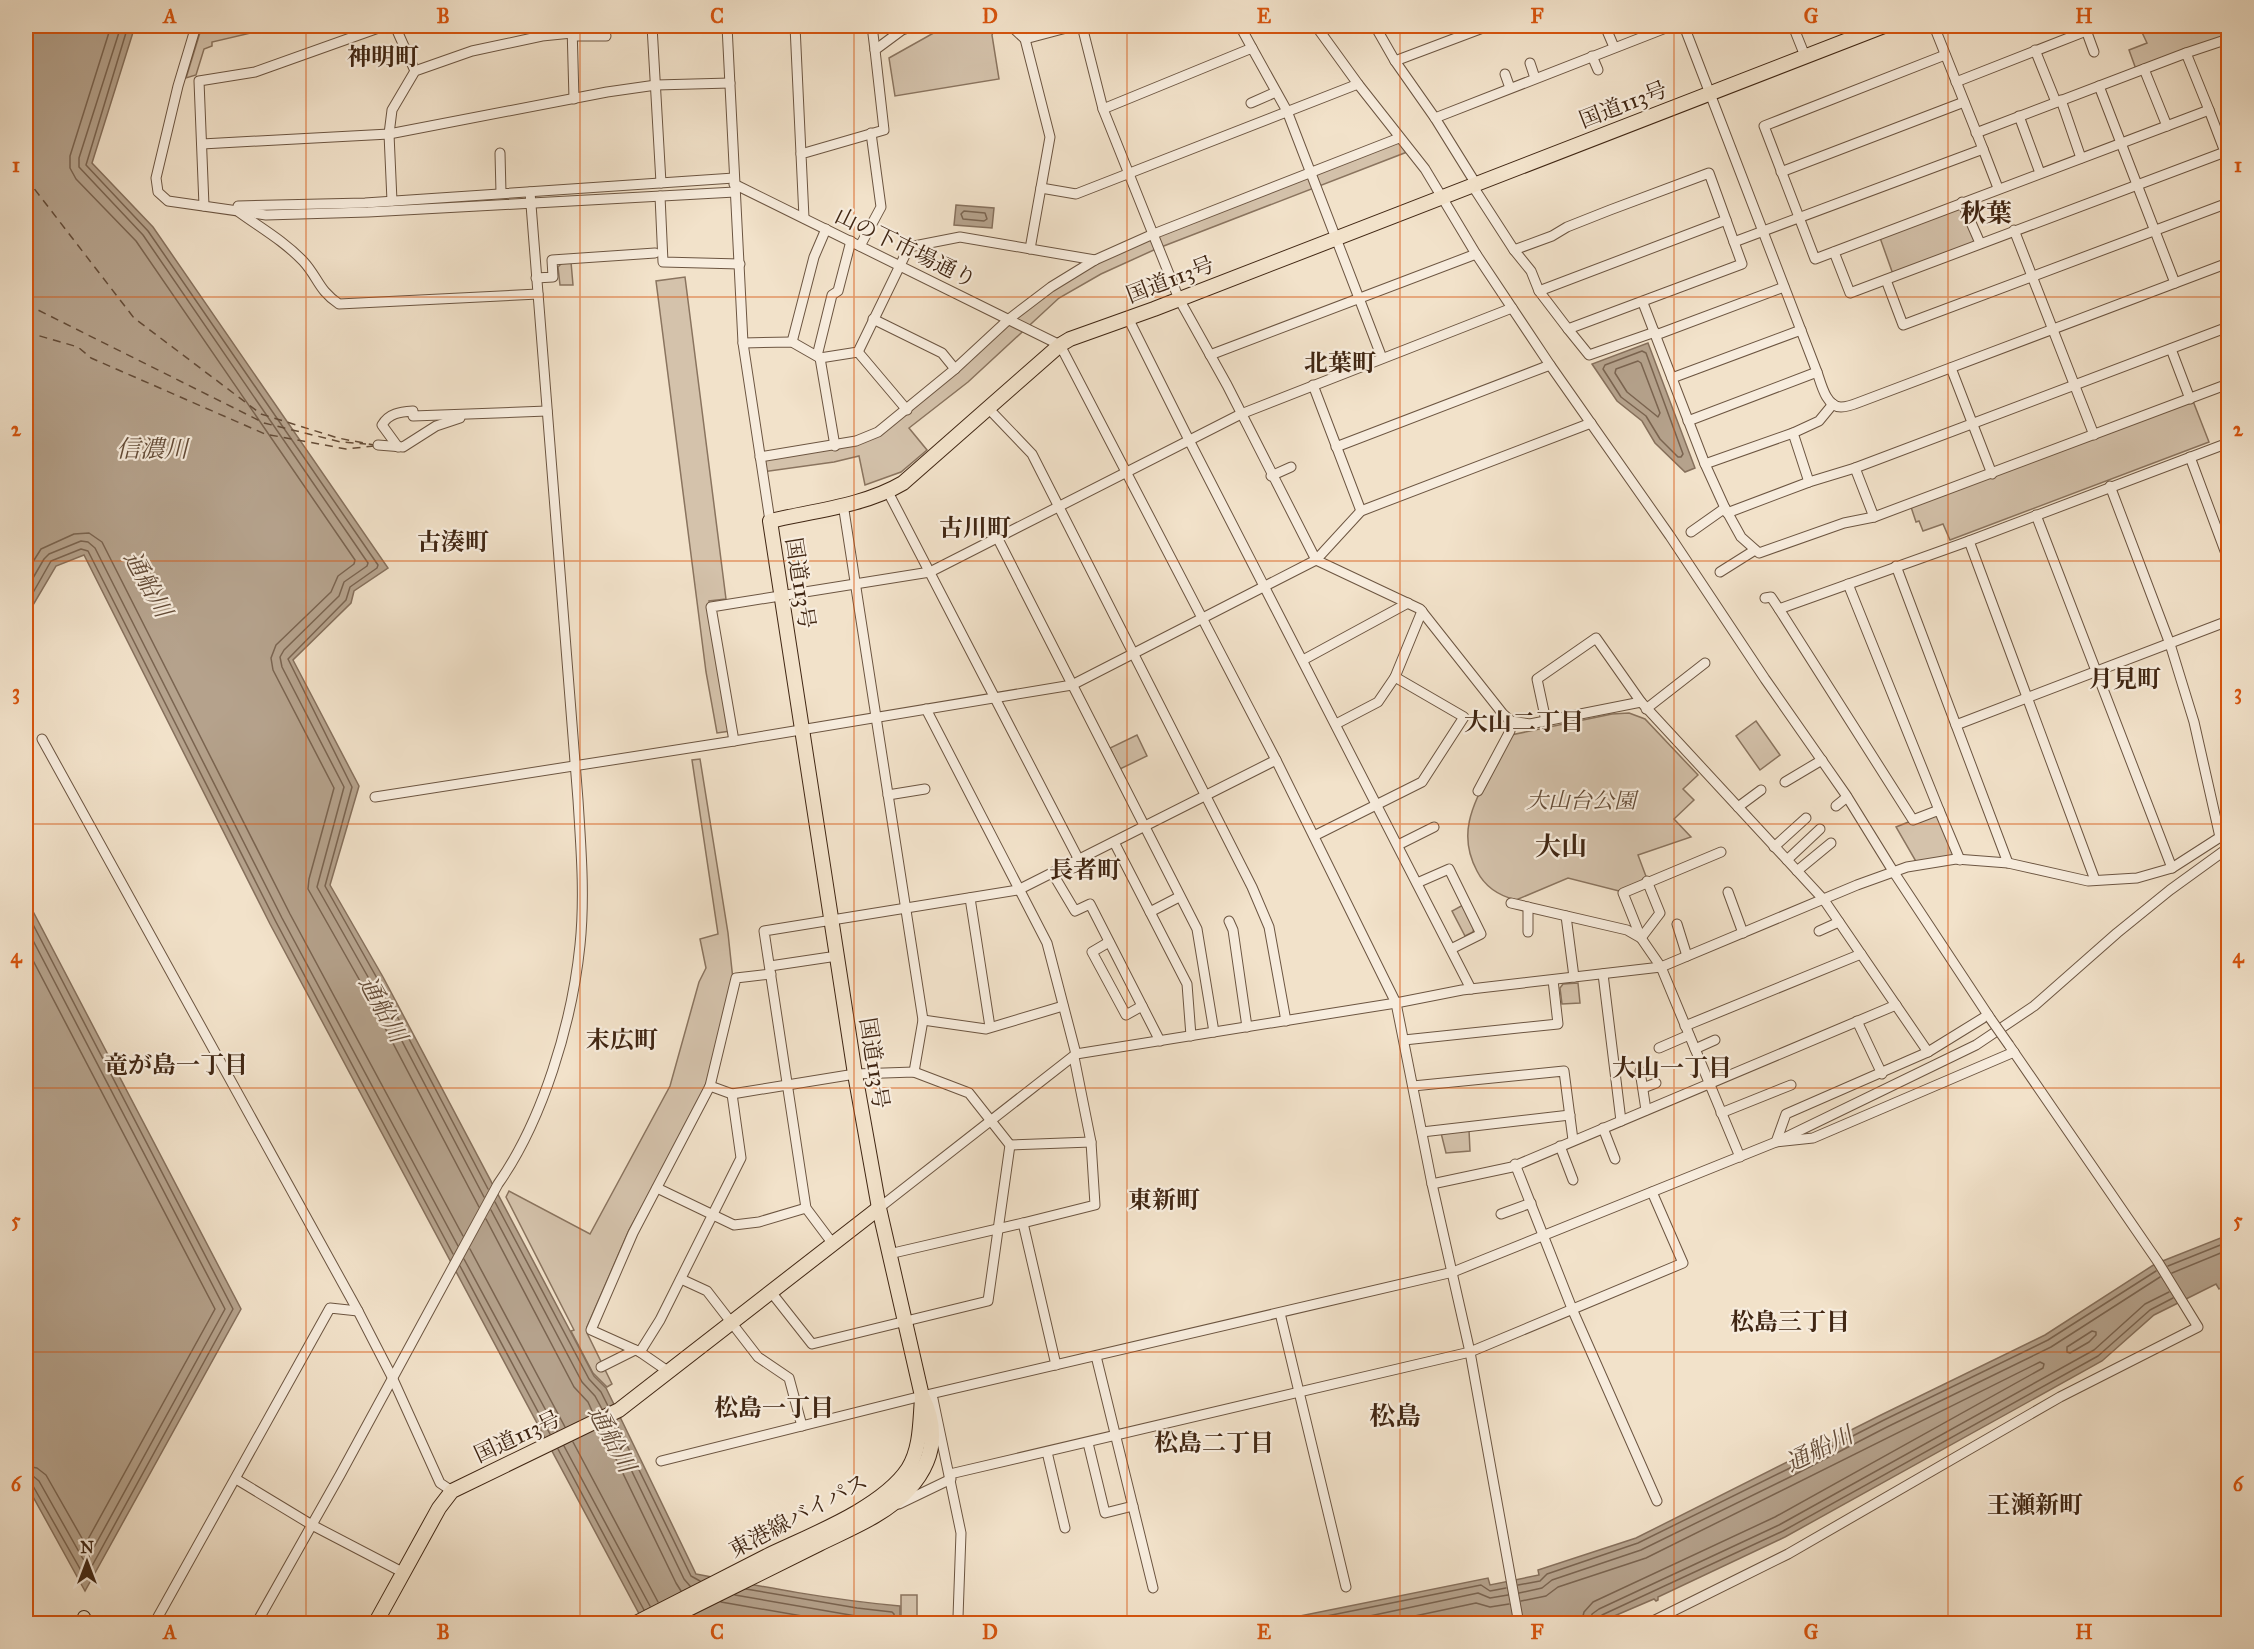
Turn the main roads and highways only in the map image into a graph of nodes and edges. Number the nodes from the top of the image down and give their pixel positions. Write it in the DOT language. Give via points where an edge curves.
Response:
graph roads {
  1 [pos="1884,26"];
  2 [pos="879,1208"];
  3 [pos="877,1507"];
  4 [pos="375,1623"];
  5 [pos="634,1623"];
  6 [pos="658,1623"];
  1 -- 2 [label="highway, 国道113号" via="1070,339 888,492 770,522"];
  2 -- 3 [label="highway, 東港線バイパス" via="922,1396 914,1456"];
  2 -- 4 [label="highway, 国道113号" via="619,1410 452,1491"];
  3 -- 5 [label="highway, 東港線バイパス"];
  3 -- 6 [label="highway, 東港線バイパス"];
}
